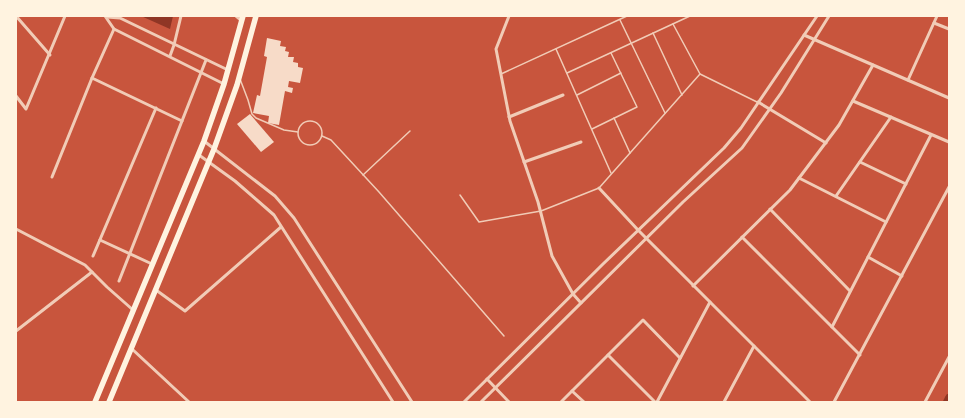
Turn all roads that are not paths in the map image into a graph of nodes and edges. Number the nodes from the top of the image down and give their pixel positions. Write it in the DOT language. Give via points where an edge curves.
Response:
graph roads {
  1 [pos="16,16"];
  2 [pos="65,16"];
  3 [pos="181,16"];
  4 [pos="236,16"];
  5 [pos="256,16"];
  6 [pos="510,16"];
  7 [pos="627,16"];
  8 [pos="690,16"];
  9 [pos="816,16"];
  10 [pos="829,16"];
  11 [pos="937,16"];
  12 [pos="106,17"];
  13 [pos="243,18"];
  14 [pos="620,19"];
  15 [pos="934,23"];
  16 [pos="673,24"];
  17 [pos="114,29"];
  18 [pos="949,29"];
  19 [pos="653,33"];
  20 [pos="804,35"];
  21 [pos="815,40"];
  22 [pos="632,43"];
  23 [pos="174,45"];
  24 [pos="556,49"];
  25 [pos="611,52"];
  26 [pos="50,55"];
  27 [pos="170,56"];
  28 [pos="206,60"];
  29 [pos="874,65"];
  30 [pos="228,70"];
  31 [pos="201,72"];
  32 [pos="567,73"];
  33 [pos="621,73"];
  34 [pos="501,74"];
  35 [pos="700,74"];
  36 [pos="240,77"];
  37 [pos="92,78"];
  38 [pos="908,80"];
  39 [pos="224,84"];
  40 [pos="563,95"];
  41 [pos="577,95"];
  42 [pos="682,95"];
  43 [pos="16,96"];
  44 [pos="949,98"];
  45 [pos="853,101"];
  46 [pos="758,102"];
  47 [pos="156,108"];
  48 [pos="770,109"];
  49 [pos="666,113"];
  50 [pos="509,117"];
  51 [pos="891,117"];
  52 [pos="614,118"];
  53 [pos="182,121"];
  54 [pos="592,129"];
  55 [pos="410,131"];
  56 [pos="298,132"];
  57 [pos="931,135"];
  58 [pos="322,136"];
  59 [pos="204,141"];
  60 [pos="581,142"];
  61 [pos="949,142"];
  62 [pos="826,143"];
  63 [pos="214,149"];
  64 [pos="630,153"];
  65 [pos="198,155"];
  66 [pos="209,162"];
  67 [pos="524,162"];
  68 [pos="860,162"];
  69 [pos="611,174"];
  70 [pos="362,175"];
  71 [pos="52,177"];
  72 [pos="799,178"];
  73 [pos="906,184"];
  74 [pos="949,187"];
  75 [pos="599,188"];
  76 [pos="460,195"];
  77 [pos="836,196"];
  78 [pos="770,209"];
  79 [pos="541,211"];
  80 [pos="886,222"];
  81 [pos="281,227"];
  82 [pos="16,229"];
  83 [pos="638,230"];
  84 [pos="742,237"];
  85 [pos="646,239"];
  86 [pos="100,240"];
  87 [pos="130,254"];
  88 [pos="93,256"];
  89 [pos="868,257"];
  90 [pos="152,264"];
  91 [pos="92,272"];
  92 [pos="902,276"];
  93 [pos="119,281"];
  94 [pos="693,286"];
  95 [pos="156,290"];
  96 [pos="850,291"];
  97 [pos="573,294"];
  98 [pos="710,302"];
  99 [pos="581,303"];
  100 [pos="133,310"];
  101 [pos="832,327"];
  102 [pos="16,331"];
  103 [pos="504,336"];
  104 [pos="754,346"];
  105 [pos="132,348"];
  106 [pos="608,355"];
  107 [pos="860,355"];
  108 [pos="949,357"];
  109 [pos="680,358"];
  110 [pos="487,379"];
  111 [pos="495,388"];
  112 [pos="572,391"];
  113 [pos="94,402"];
  114 [pos="109,402"];
  115 [pos="188,402"];
  116 [pos="393,402"];
  117 [pos="412,402"];
  118 [pos="464,402"];
  119 [pos="481,402"];
  120 [pos="509,402"];
  121 [pos="561,402"];
  122 [pos="584,402"];
  123 [pos="656,402"];
  124 [pos="724,402"];
  125 [pos="810,402"];
  126 [pos="834,402"];
  127 [pos="925,402"];
  1 -- 26 [label="street"];
  2 -- 26 [label="street"];
  3 -- 23 [label="street"];
  4 -- 13 [label="street"];
  5 -- 36 [label="highway"];
  6 -- 34 [label="street" via="496,49"];
  7 -- 14 [label="lane"];
  8 -- 16 [label="lane"];
  9 -- 20 [label="street"];
  10 -- 21 [label="street"];
  11 -- 15 [label="street"];
  12 -- 17 [label="street"];
  12 -- 23 [label="street" via="120,18"];
  13 -- 30 [label="highway"];
  14 -- 22 [label="lane"];
  14 -- 24 [label="lane"];
  15 -- 18 [label="street"];
  15 -- 38 [label="street"];
  16 -- 19 [label="lane"];
  16 -- 35 [label="lane"];
  17 -- 27 [label="street"];
  17 -- 37 [label="street"];
  19 -- 22 [label="lane"];
  19 -- 42 [label="lane"];
  20 -- 21 [label="street"];
  20 -- 46 [label="street"];
  21 -- 29 [label="street"];
  21 -- 48 [label="street"];
  22 -- 25 [label="lane"];
  22 -- 49 [label="lane"];
  23 -- 27 [label="street"];
  23 -- 28 [label="street"];
  24 -- 32 [label="lane"];
  24 -- 34 [label="lane"];
  25 -- 32 [label="lane"];
  25 -- 33 [label="lane"];
  26 -- 43 [label="street" via="26,108"];
  27 -- 31 [label="street"];
  28 -- 30 [label="street"];
  28 -- 31 [label="street"];
  29 -- 38 [label="street"];
  29 -- 45 [label="street"];
  30 -- 39 [label="highway"];
  31 -- 39 [label="street"];
  31 -- 53 [label="street"];
  32 -- 41 [label="lane"];
  33 -- 41 [label="lane"];
  33 -- 52 [label="lane" via="637,107"];
  34 -- 50 [label="street"];
  35 -- 42 [label="lane"];
  35 -- 46 [label="lane"];
  36 -- 56 [label="lane" via="252,114 256,118 284,130"];
  36 -- 63 [label="highway"];
  37 -- 47 [label="street"];
  37 -- 71 [label="street"];
  38 -- 44 [label="street"];
  39 -- 59 [label="highway"];
  40 -- 50 [label="street"];
  41 -- 54 [label="lane"];
  42 -- 49 [label="lane"];
  45 -- 51 [label="street"];
  45 -- 62 [label="street"];
  46 -- 48 [label="street"];
  46 -- 83 [label="street" via="724,148"];
  47 -- 53 [label="street"];
  47 -- 86 [label="street"];
  48 -- 62 [label="street"];
  48 -- 85 [label="street" via="742,148"];
  49 -- 64 [label="lane"];
  50 -- 67 [label="street"];
  51 -- 57 [label="street"];
  51 -- 68 [label="street"];
  52 -- 54 [label="lane"];
  52 -- 64 [label="lane"];
  53 -- 87 [label="street"];
  54 -- 69 [label="lane"];
  55 -- 70 [label="lane"];
  56 -- 58 [label="lane" via="302,141 311,145 320,141"];
  56 -- 58 [label="lane" via="303,124 312,121 320,127"];
  57 -- 61 [label="street"];
  57 -- 73 [label="street"];
  58 -- 70 [label="lane" via="331,140"];
  59 -- 63 [label="street"];
  59 -- 65 [label="highway"];
  60 -- 67 [label="street"];
  62 -- 72 [label="street"];
  63 -- 66 [label="highway"];
  63 -- 117 [label="street" via="276,196 294,218"];
  64 -- 69 [label="lane"];
  65 -- 66 [label="street"];
  65 -- 90 [label="highway"];
  66 -- 81 [label="street" via="274,215"];
  66 -- 95 [label="highway"];
  67 -- 79 [label="street"];
  68 -- 73 [label="street"];
  68 -- 77 [label="street"];
  69 -- 75 [label="lane"];
  70 -- 103 [label="lane"];
  72 -- 77 [label="street"];
  72 -- 78 [label="street"];
  73 -- 80 [label="street"];
  74 -- 92 [label="street"];
  75 -- 79 [label="lane"];
  75 -- 83 [label="street"];
  76 -- 79 [label="lane" via="479,222"];
  77 -- 80 [label="street"];
  78 -- 84 [label="street"];
  78 -- 96 [label="street"];
  79 -- 97 [label="street" via="552,256"];
  80 -- 89 [label="street"];
  81 -- 95 [label="street" via="185,311"];
  81 -- 116 [label="street"];
  82 -- 91 [label="street" via="85,265"];
  83 -- 85 [label="street"];
  83 -- 97 [label="street"];
  84 -- 94 [label="street"];
  84 -- 101 [label="street"];
  85 -- 94 [label="street"];
  85 -- 99 [label="street"];
  86 -- 87 [label="street"];
  86 -- 88 [label="street"];
  87 -- 90 [label="street"];
  87 -- 93 [label="street"];
  89 -- 92 [label="street"];
  89 -- 96 [label="street"];
  90 -- 100 [label="highway"];
  91 -- 100 [label="street"];
  91 -- 102 [label="street"];
  92 -- 107 [label="street"];
  94 -- 98 [label="street"];
  95 -- 105 [label="highway"];
  96 -- 101 [label="street"];
  97 -- 99 [label="street"];
  97 -- 110 [label="street"];
  98 -- 104 [label="street"];
  98 -- 109 [label="street"];
  99 -- 111 [label="street"];
  100 -- 113 [label="highway"];
  101 -- 107 [label="street"];
  104 -- 124 [label="street"];
  104 -- 125 [label="street"];
  105 -- 114 [label="highway"];
  105 -- 115 [label="street"];
  106 -- 109 [label="street" via="643,320"];
  106 -- 112 [label="street"];
  106 -- 123 [label="street"];
  107 -- 126 [label="street"];
  108 -- 127 [label="street"];
  109 -- 123 [label="street"];
  110 -- 111 [label="street"];
  110 -- 118 [label="street"];
  111 -- 119 [label="street"];
  111 -- 120 [label="street"];
  112 -- 121 [label="street"];
  112 -- 122 [label="street"];
}
